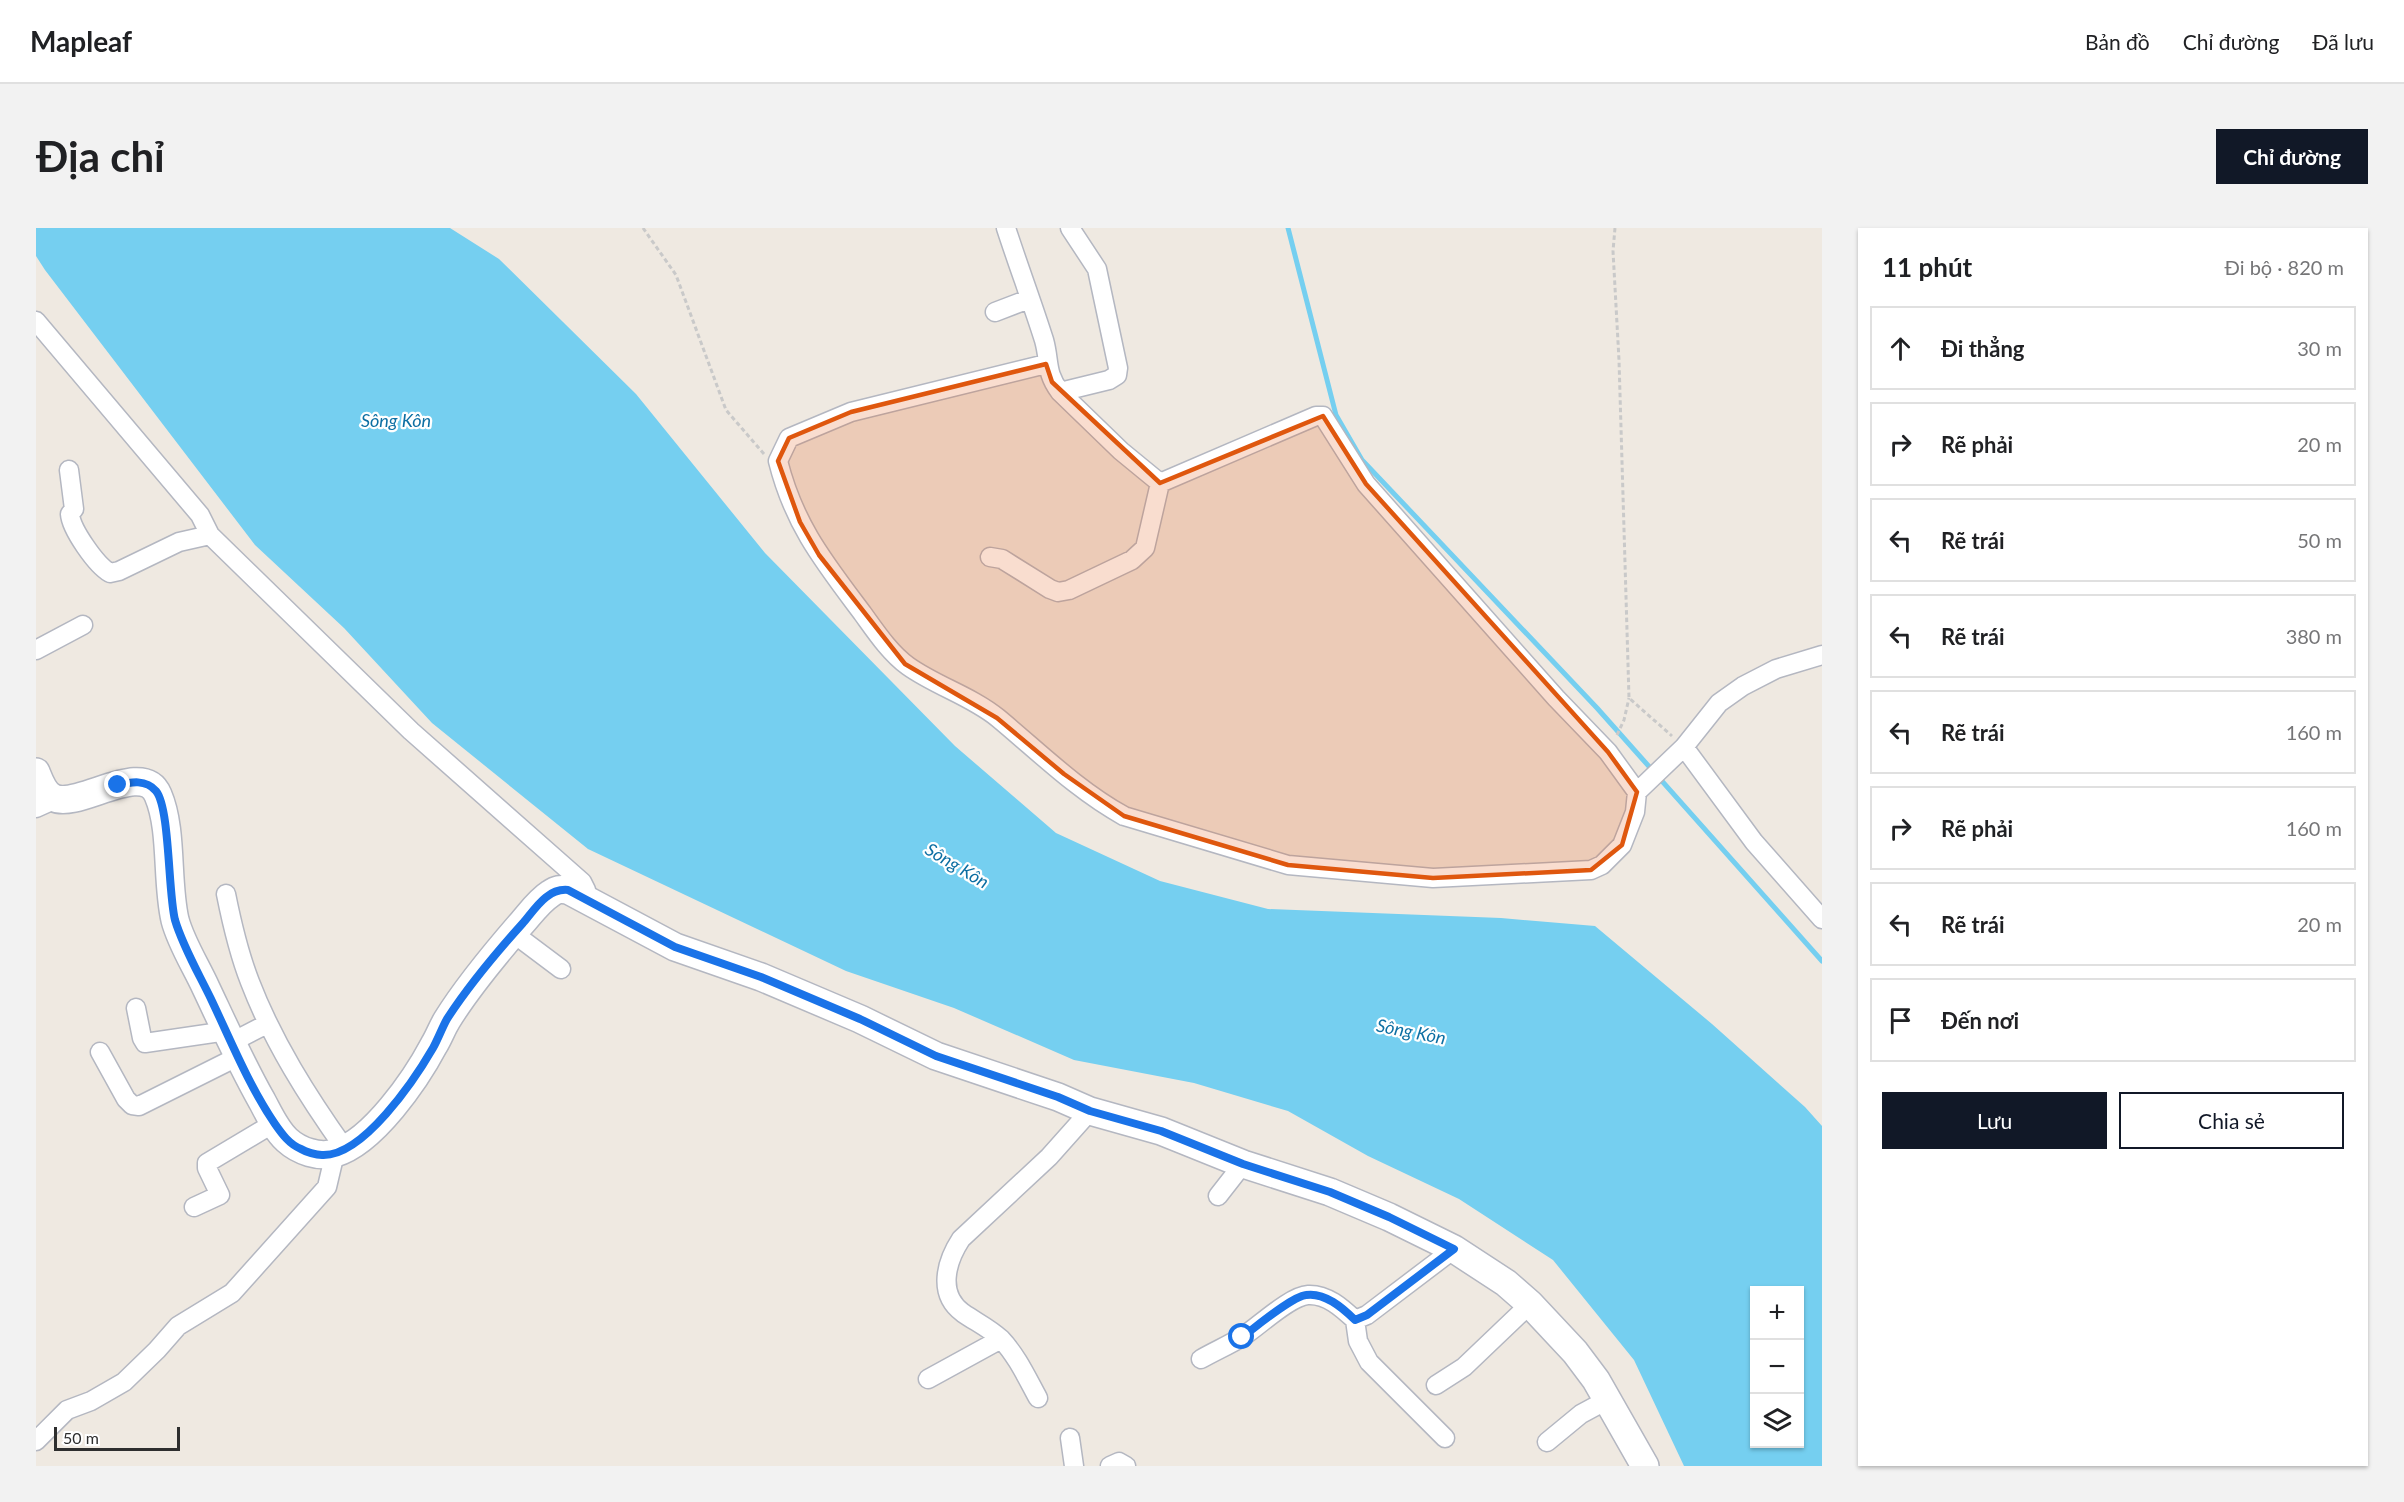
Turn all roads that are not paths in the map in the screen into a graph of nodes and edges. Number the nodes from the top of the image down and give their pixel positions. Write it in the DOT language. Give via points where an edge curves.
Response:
graph roads {
  1 [pos="1006,228"];
  2 [pos="1070,228"];
  3 [pos="1029,298"];
  4 [pos="995,312"];
  5 [pos="36,321"];
  6 [pos="1046,364"];
  7 [pos="1060,392"];
  8 [pos="69,470"];
  9 [pos="1160,483"];
  10 [pos="210,535"];
  11 [pos="990,557"];
  12 [pos="83,625"];
  13 [pos="36,650"];
  14 [pos="1822,655"];
  15 [pos="1684,747"];
  16 [pos="36,772"];
  17 [pos="1641,788"];
  18 [pos="46,804"];
  19 [pos="226,894"];
  20 [pos="588,901"];
  21 [pos="1822,919"];
  22 [pos="513,933"];
  23 [pos="561,969"];
  24 [pos="136,1008"];
  25 [pos="267,1024"];
  26 [pos="232,1043"];
  27 [pos="100,1052"];
  28 [pos="1090,1111"];
  29 [pos="274,1123"];
  30 [pos="340,1151"];
  31 [pos="1243,1164"];
  32 [pos="1218,1196"];
  33 [pos="194,1206"];
  34 [pos="1454,1249"];
  35 [pos="1530,1304"];
  36 [pos="1355,1320"];
  37 [pos="1001,1339"];
  38 [pos="1201,1359"];
  39 [pos="928,1379"];
  40 [pos="1436,1385"];
  41 [pos="1038,1398"];
  42 [pos="1607,1400"];
  43 [pos="1070,1438"];
  44 [pos="1445,1438"];
  45 [pos="36,1441"];
  46 [pos="1547,1442"];
  47 [pos="1074,1466"];
  48 [pos="1110,1466"];
  49 [pos="1126,1466"];
  50 [pos="1644,1466"];
  1 -- 3 [label="street"];
  2 -- 7 [label="street" via="1097,269 1118,368 1117,375 1109,380"];
  3 -- 4 [label="street"];
  3 -- 6 [label="street" via="1045,343"];
  5 -- 10 [label="street" via="200,515"];
  6 -- 7 [label="street"];
  6 -- 17 [label="street" via="851,412 789,438 778,460 788,497 819,555 905,664 988,711 1106,806 1135,820 1288,866 1433,878 1591,870 1602,866 1622,844"];
  7 -- 9 [label="street"];
  8 -- 10 [label="street" via="74,502 70,513 72,525 96,561 110,573 179,542"];
  9 -- 11 [label="street" via="1144,549 1132,560 1069,590 1050,589 1002,559"];
  9 -- 17 [label="street" via="1323,416 1366,484"];
  10 -- 20 [label="street" via="411,731 582,882"];
  12 -- 13 [label="street"];
  14 -- 15 [label="street" via="1776,669 1743,686 1719,703"];
  15 -- 17 [label="street"];
  15 -- 21 [label="street" via="1754,842"];
  16 -- 18 [label="street" via="48,795"];
  18 -- 26 [label="street" via="135,782 149,784 157,792 176,920"];
  19 -- 25 [label="street" via="249,981"];
  20 -- 22 [label="street" via="559,889 541,902"];
  20 -- 28 [label="street" via="675,947 761,977 936,1056"];
  22 -- 23 [label="street"];
  22 -- 30 [label="street" via="446,1021 394,1106"];
  24 -- 26 [label="street" via="145,1043"];
  25 -- 26 [label="street"];
  25 -- 30 [label="street"];
  26 -- 27 [label="street" via="139,1106 126,1099"];
  26 -- 29 [label="street"];
  28 -- 31 [label="street" via="1161,1131"];
  28 -- 37 [label="street" via="952,1252 946,1276 951,1302"];
  29 -- 30 [label="street" via="300,1149 322,1155"];
  29 -- 33 [label="street" via="207,1163 220,1195"];
  30 -- 45 [label="street" via="327,1187 232,1293 178,1326 124,1382 67,1410"];
  31 -- 32 [label="street"];
  31 -- 34 [label="street" via="1330,1192"];
  34 -- 35 [label="street"];
  34 -- 36 [label="street"];
  35 -- 40 [label="street" via="1464,1367"];
  35 -- 42 [label="street" via="1575,1352"];
  36 -- 38 [label="street" via="1336,1304 1306,1295"];
  36 -- 44 [label="street" via="1358,1341 1369,1362"];
  37 -- 39 [label="street"];
  37 -- 41 [label="street"];
  42 -- 46 [label="street" via="1581,1414"];
  42 -- 50 [label="street"];
  43 -- 47 [label="street"];
  48 -- 49 [label="street" via="1119,1462"];
}
